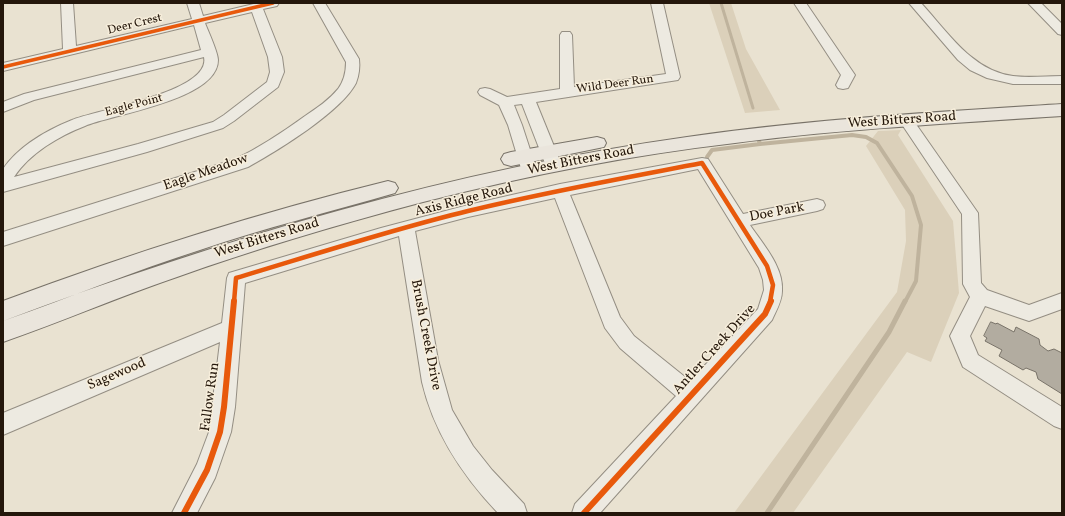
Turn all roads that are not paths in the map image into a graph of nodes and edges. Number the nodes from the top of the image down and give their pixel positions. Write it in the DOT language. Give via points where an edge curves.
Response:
graph roads {
  1 [pos="67,3"];
  2 [pos="193,3"];
  3 [pos="273,3"];
  4 [pos="319,3"];
  5 [pos="657,3"];
  6 [pos="800,3"];
  7 [pos="915,3"];
  8 [pos="1034,3"];
  9 [pos="256,7"];
  10 [pos="199,20"];
  11 [pos="1062,31"];
  12 [pos="566,35"];
  13 [pos="70,52"];
  14 [pos="208,52"];
  15 [pos="3,67"];
  16 [pos="1062,80"];
  17 [pos="843,85"];
  18 [pos="485,92"];
  19 [pos="567,92"];
  20 [pos="527,98"];
  21 [pos="1062,98"];
  22 [pos="505,102"];
  23 [pos="3,107"];
  24 [pos="1062,110"];
  25 [pos="822,120"];
  26 [pos="906,120"];
  27 [pos="537,121"];
  28 [pos="515,125"];
  29 [pos="552,158"];
  30 [pos="527,163"];
  31 [pos="702,163"];
  32 [pos="3,182"];
  33 [pos="3,186"];
  34 [pos="560,190"];
  35 [pos="816,205"];
  36 [pos="738,221"];
  37 [pos="406,228"];
  38 [pos="3,239"];
  39 [pos="236,278"];
  40 [pos="980,296"];
  41 [pos="1062,301"];
  42 [pos="3,310"];
  43 [pos="232,328"];
  44 [pos="3,332"];
  45 [pos="691,395"];
  46 [pos="1062,419"];
  47 [pos="3,424"];
  48 [pos="184,513"];
  49 [pos="515,513"];
  50 [pos="584,513"];
  1 -- 13 [label="street"];
  2 -- 10 [label="street, Eagle Point"];
  3 -- 9 [label="street, Deer Crest"];
  4 -- 38 [label="street, Eagle Meadow" via="353,64 347,86 326,108 261,153 242,163"];
  5 -- 19 [label="street, Wild Deer Run" via="673,76"];
  6 -- 17 [label="street" via="848,75"];
  7 -- 16 [label="street" via="964,57 992,75 1020,81"];
  8 -- 11 [label="street"];
  9 -- 10 [label="street, Deer Crest"];
  9 -- 33 [label="street" via="275,57 277,72 273,84 229,118 218,125 149,146"];
  10 -- 13 [label="street, Deer Crest"];
  10 -- 14 [label="street, Eagle Point"];
  12 -- 19 [label="street"];
  13 -- 15 [label="street, Deer Crest"];
  14 -- 23 [label="street" via="29,97"];
  14 -- 32 [label="street, Eagle Point" via="211,68 198,84 181,93 91,118 69,127 31,150 16,164"];
  18 -- 22 [label="street"];
  19 -- 20 [label="street, Wild Deer Run"];
  20 -- 22 [label="street, Wild Deer Run"];
  20 -- 27 [label="street"];
  21 -- 25 [label="main road, West Bitters Road"];
  22 -- 28 [label="street"];
  24 -- 26 [label="main road, West Bitters Road"];
  25 -- 26 [label="main road, West Bitters Road"];
  25 -- 29 [label="main road, West Bitters Road" via="752,134"];
  26 -- 40 [label="street" via="970,213 972,284"];
  27 -- 28 [label="street"];
  27 -- 29 [label="street"];
  28 -- 30 [label="street"];
  29 -- 30 [label="main road, West Bitters Road"];
  30 -- 42 [label="main road, West Bitters Road" via="400,185 287,214 188,244"];
  30 -- 44 [label="main road, West Bitters Road" via="192,262"];
  31 -- 34 [label="street, Axis Ridge Road"];
  31 -- 36 [label="street, Antler Creek Drive"];
  34 -- 37 [label="street, Axis Ridge Road"];
  34 -- 45 [label="street" via="612,322 626,342"];
  35 -- 36 [label="street, Doe Park"];
  36 -- 45 [label="street, Antler Creek Drive" via="767,266 773,280 774,296 765,314"];
  37 -- 39 [label="street, Axis Ridge Road"];
  37 -- 49 [label="street, Brush Creek Drive" via="428,363 442,413 470,463"];
  39 -- 43 [label="street, Fallow Run"];
  40 -- 41 [label="street" via="1029,313"];
  40 -- 46 [label="street" via="960,336 970,361"];
  43 -- 47 [label="street, Sagewood"];
  43 -- 48 [label="street, Fallow Run" via="220,432 207,470"];
  45 -- 50 [label="street, Antler Creek Drive"];
}
